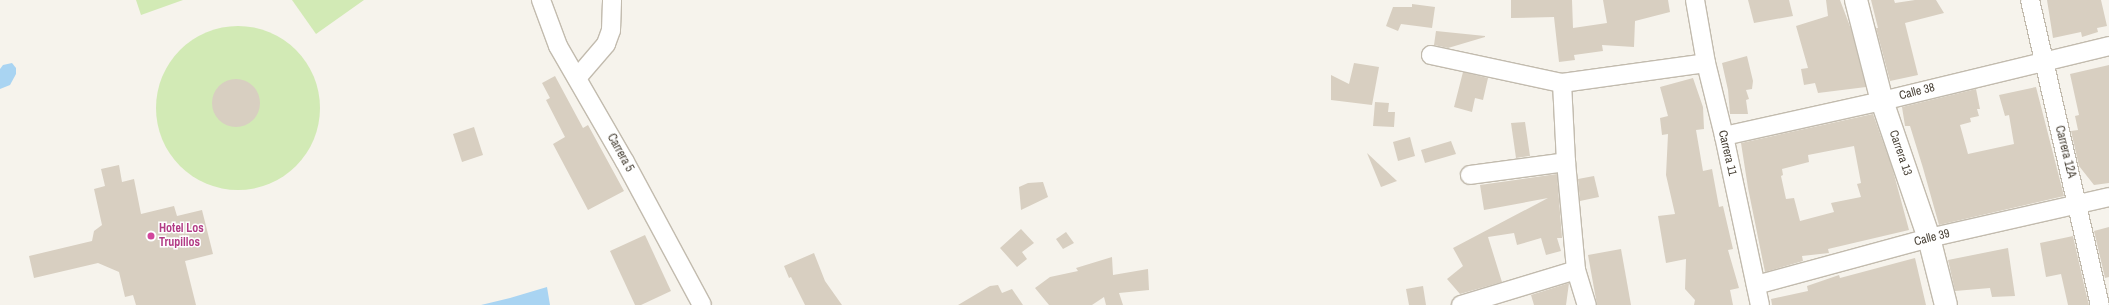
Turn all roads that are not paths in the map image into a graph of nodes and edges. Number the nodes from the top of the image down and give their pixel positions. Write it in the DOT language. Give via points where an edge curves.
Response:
graph roads {
  1 [pos="541,0"];
  2 [pos="612,0"];
  3 [pos="1695,0"];
  4 [pos="1856,0"];
  5 [pos="2030,0"];
  6 [pos="2109,46"];
  7 [pos="1431,55"];
  8 [pos="2042,61"];
  9 [pos="1706,64"];
  10 [pos="577,78"];
  11 [pos="1562,83"];
  12 [pos="1882,101"];
  13 [pos="1724,136"];
  14 [pos="1566,162"];
  15 [pos="1470,175"];
  16 [pos="2109,196"];
  17 [pos="2078,203"];
  18 [pos="1929,238"];
  19 [pos="1576,270"];
  20 [pos="1756,285"];
  21 [pos="702,305"];
  22 [pos="1461,305"];
  23 [pos="1587,305"];
  24 [pos="1760,305"];
  25 [pos="1946,305"];
  26 [pos="2100,305"];
  1 -- 10 [label="street, Carrera 5" via="558,46"];
  2 -- 10 [label="street" via="611,30 606,44"];
  3 -- 9 [label="street, Carrera 11"];
  4 -- 12 [label="street, Carrera 13"];
  5 -- 8 [label="street, Carrera 12A"];
  6 -- 8 [label="street, Calle 38"];
  7 -- 11 [label="street"];
  8 -- 12 [label="street, Calle 38"];
  8 -- 17 [label="street, Carrera 12A"];
  9 -- 11 [label="street"];
  9 -- 13 [label="street, Carrera 11"];
  10 -- 21 [label="street, Carrera 5"];
  11 -- 14 [label="street"];
  12 -- 13 [label="street, Calle 38"];
  12 -- 18 [label="street, Carrera 13"];
  13 -- 20 [label="street, Carrera 11"];
  14 -- 15 [label="street"];
  14 -- 19 [label="street"];
  16 -- 17 [label="street, Calle 39"];
  17 -- 18 [label="street, Calle 39"];
  17 -- 26 [label="street, Carrera 12A"];
  18 -- 20 [label="street, Calle 39"];
  18 -- 25 [label="street, Carrera 13"];
  19 -- 22 [label="street"];
  19 -- 23 [label="street"];
  20 -- 24 [label="street, Carrera 11"];
}
